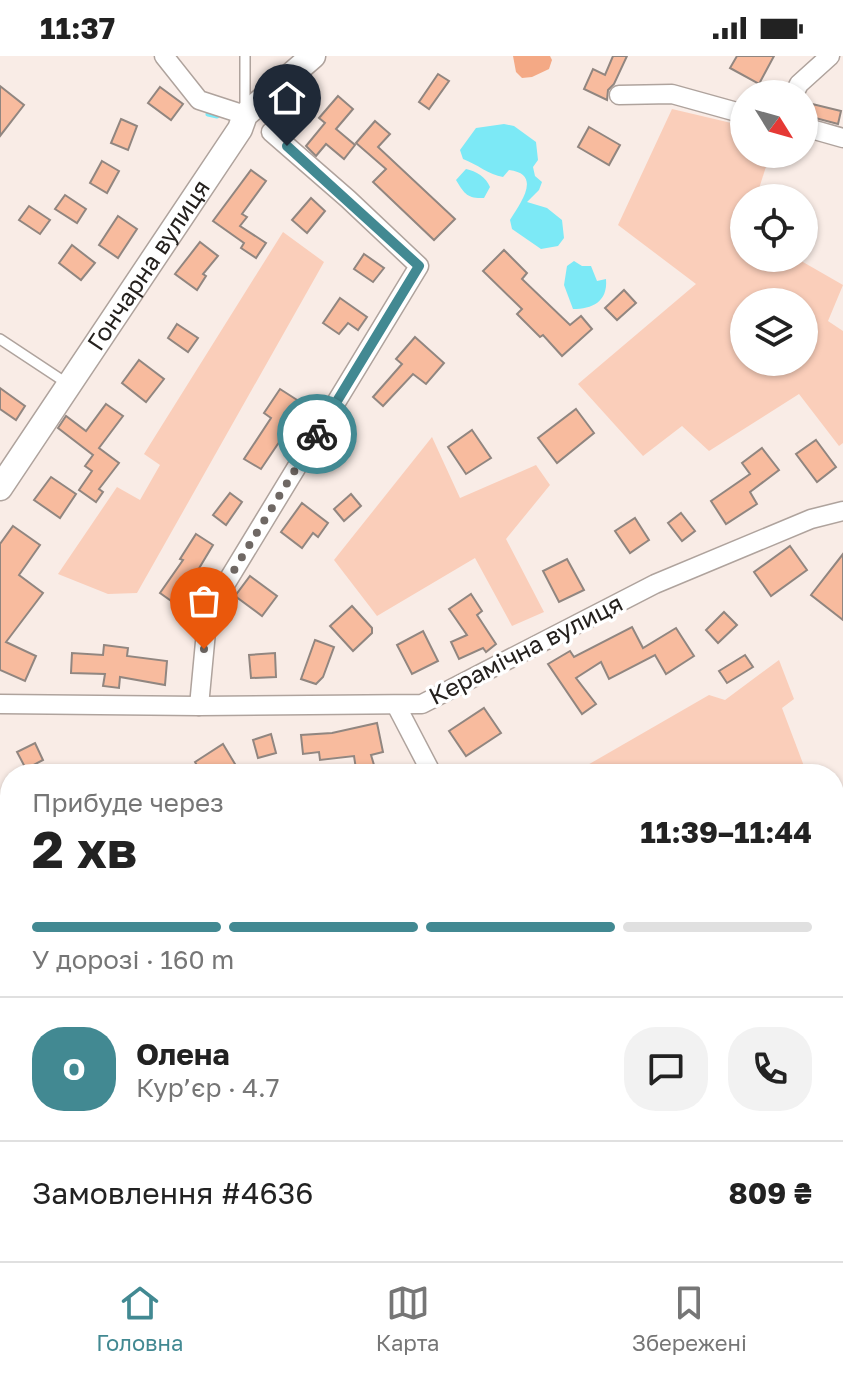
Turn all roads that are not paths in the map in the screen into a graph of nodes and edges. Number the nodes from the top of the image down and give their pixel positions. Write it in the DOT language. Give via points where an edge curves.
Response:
graph roads {
  1 [pos="164,56"];
  2 [pos="245,56"];
  3 [pos="313,56"];
  4 [pos="830,56"];
  5 [pos="803,80"];
  6 [pos="619,95"];
  7 [pos="730,110"];
  8 [pos="245,115"];
  9 [pos="818,131"];
  10 [pos="271,132"];
  11 [pos="843,138"];
  12 [pos="0,339"];
  13 [pos="68,384"];
  14 [pos="0,488"];
  15 [pos="843,511"];
  16 [pos="0,704"];
  17 [pos="396,705"];
  18 [pos="199,706"];
  19 [pos="427,764"];
  1 -- 8 [label="street" via="199,100"];
  2 -- 8 [label="lane"];
  3 -- 8 [label="street, Гончарна вулиця"];
  4 -- 5 [label="street"];
  6 -- 7 [label="street" via="672,94"];
  8 -- 13 [label="street, Гончарна вулиця"];
  9 -- 11 [label="street"];
  10 -- 18 [label="street" via="419,266 207,621"];
  12 -- 13 [label="lane"];
  13 -- 14 [label="street, Гончарна вулиця"];
  15 -- 17 [label="street, Керамічна вулиця" via="811,519 655,584 422,704"];
  16 -- 18 [label="street, Керамічна вулиця"];
  17 -- 18 [label="street, Керамічна вулиця"];
  17 -- 19 [label="street"];
}
